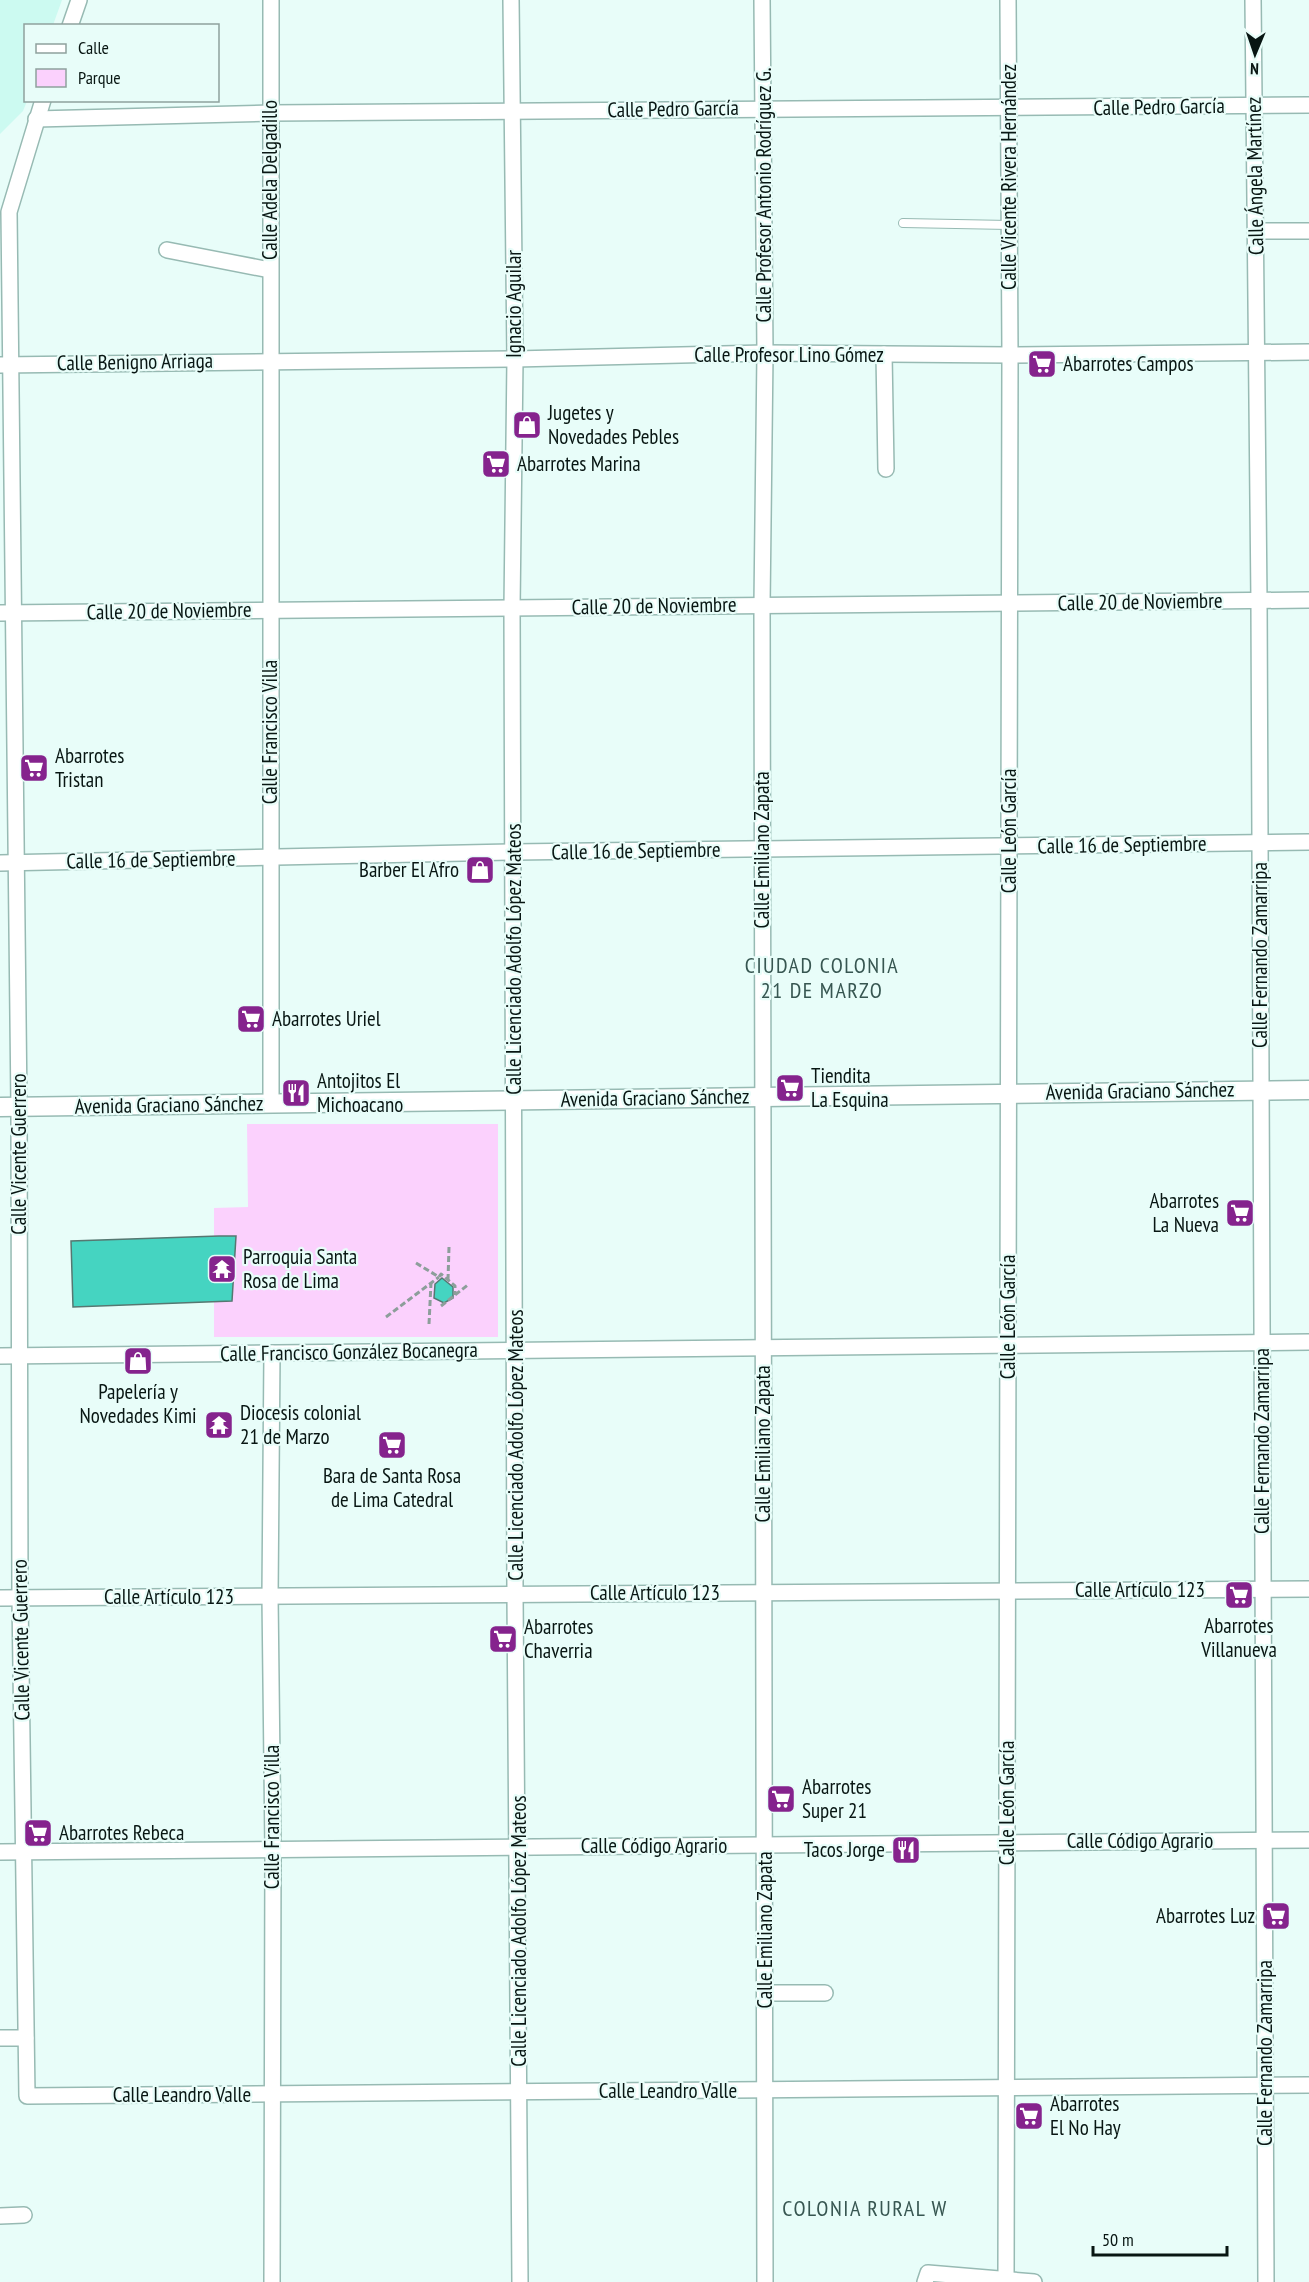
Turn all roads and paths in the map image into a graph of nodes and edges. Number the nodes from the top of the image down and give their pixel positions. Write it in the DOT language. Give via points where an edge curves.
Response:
graph roads {
  1 [pos="79,0"];
  2 [pos="271,0"];
  3 [pos="512,0"];
  4 [pos="762,0"];
  5 [pos="1008,0"];
  6 [pos="1253,0"];
  7 [pos="71,24"];
  8 [pos="42,102"];
  9 [pos="1309,105"];
  10 [pos="1254,106"];
  11 [pos="764,109"];
  12 [pos="1008,109"];
  13 [pos="513,111"];
  14 [pos="271,113"];
  15 [pos="36,118"];
  16 [pos="5,210"];
  17 [pos="903,224"];
  18 [pos="1009,225"];
  19 [pos="1256,231"];
  20 [pos="1309,231"];
  21 [pos="167,249"];
  22 [pos="270,270"];
  23 [pos="1257,352"];
  24 [pos="1309,352"];
  25 [pos="765,353"];
  26 [pos="884,354"];
  27 [pos="1011,354"];
  28 [pos="515,359"];
  29 [pos="270,360"];
  30 [pos="5,365"];
  31 [pos="886,470"];
  32 [pos="1309,600"];
  33 [pos="1259,601"];
  34 [pos="1010,603"];
  35 [pos="762,605"];
  36 [pos="512,608"];
  37 [pos="270,610"];
  38 [pos="7,613"];
  39 [pos="1260,842"];
  40 [pos="1309,843"];
  41 [pos="1009,847"];
  42 [pos="762,850"];
  43 [pos="514,852"];
  44 [pos="271,858"];
  45 [pos="8,863"];
  46 [pos="1261,1090"];
  47 [pos="1309,1090"];
  48 [pos="1009,1093"];
  49 [pos="763,1097"];
  50 [pos="515,1100"];
  51 [pos="271,1104"];
  52 [pos="0,1107"];
  53 [pos="19,1107"];
  54 [pos="449,1246"];
  55 [pos="416,1263"];
  56 [pos="439,1277"];
  57 [pos="448,1280"];
  58 [pos="431,1283"];
  59 [pos="469,1284"];
  60 [pos="455,1295"];
  61 [pos="441,1306"];
  62 [pos="386,1317"];
  63 [pos="429,1324"];
  64 [pos="1262,1342"];
  65 [pos="1309,1342"];
  66 [pos="1008,1345"];
  67 [pos="764,1348"];
  68 [pos="516,1350"];
  69 [pos="272,1353"];
  70 [pos="0,1356"];
  71 [pos="20,1356"];
  72 [pos="1263,1589"];
  73 [pos="1309,1589"];
  74 [pos="1008,1591"];
  75 [pos="762,1593"];
  76 [pos="515,1594"];
  77 [pos="270,1596"];
  78 [pos="0,1598"];
  79 [pos="20,1598"];
  80 [pos="1264,1840"];
  81 [pos="1309,1840"];
  82 [pos="1007,1842"];
  83 [pos="765,1845"];
  84 [pos="518,1847"];
  85 [pos="273,1849"];
  86 [pos="0,1852"];
  87 [pos="24,1852"];
  88 [pos="825,1993"];
  89 [pos="765,1994"];
  90 [pos="0,2038"];
  91 [pos="26,2038"];
  92 [pos="1309,2085"];
  93 [pos="1265,2086"];
  94 [pos="1006,2088"];
  95 [pos="765,2090"];
  96 [pos="519,2092"];
  97 [pos="272,2094"];
  98 [pos="27,2096"];
  99 [pos="24,2215"];
  100 [pos="0,2216"];
  101 [pos="1006,2280"];
  102 [pos="272,2282"];
  103 [pos="520,2282"];
  104 [pos="765,2282"];
  105 [pos="925,2282"];
  106 [pos="1034,2282"];
  107 [pos="1266,2282"];
  1 -- 7 [label="street"];
  2 -- 14 [label="street, Calle Adela Delgadillo"];
  3 -- 13 [label="street, Ignacio Aguilar"];
  4 -- 11 [label="street, Calle Profesor Antonio Rodríguez G."];
  5 -- 12 [label="street, Calle Vicente Rivera Hernández"];
  6 -- 10 [label="street, Calle Ángela Martínez"];
  8 -- 15 [label="street, Calle Vicente Guerrero"];
  9 -- 10 [label="street, Calle Pedro García"];
  10 -- 12 [label="street, Calle Pedro García"];
  10 -- 19 [label="street, Calle Ángela Martínez"];
  11 -- 12 [label="street, Calle Pedro García"];
  11 -- 13 [label="street, Calle Pedro García"];
  11 -- 25 [label="street, Calle Profesor Antonio Rodríguez G."];
  12 -- 18 [label="street, Calle Vicente Rivera Hernández"];
  13 -- 14 [label="street, Calle Pedro García"];
  13 -- 28 [label="street, Ignacio Aguilar"];
  14 -- 15 [label="street, Calle Pedro García"];
  14 -- 22 [label="street, Calle Adela Delgadillo"];
  15 -- 16 [label="street, Calle Vicente Guerrero"];
  16 -- 30 [label="street, Calle Vicente Guerrero"];
  17 -- 18 [label="lane"];
  18 -- 27 [label="street, Calle Vicente Rivera Hernández"];
  19 -- 20 [label="street"];
  19 -- 23 [label="street, Calle Ángela Martínez"];
  21 -- 22 [label="street"];
  22 -- 29 [label="street, Calle Adela Delgadillo"];
  23 -- 24 [label="street, Calle Profesor Lino Gómez"];
  23 -- 27 [label="street, Calle Profesor Lino Gómez"];
  23 -- 33 [label="street, Calle Ángela Martínez"];
  25 -- 26 [label="street, Calle Profesor Lino Gómez"];
  25 -- 28 [label="street, Calle Profesor Lino Gómez"];
  25 -- 35 [label="street, Calle Profesor Antonio Rodríguez G."];
  26 -- 27 [label="street, Calle Profesor Lino Gómez"];
  26 -- 31 [label="street"];
  27 -- 34 [label="street, Calle León García"];
  28 -- 29 [label="street, Calle Profesor Lino Gómez"];
  28 -- 36 [label="street, Ignacio Aguilar"];
  29 -- 30 [label="street, Calle Benigno Arriaga"];
  29 -- 37 [label="street, Calle Francisco Villa"];
  30 -- 38 [label="street, Calle Vicente Guerrero"];
  32 -- 33 [label="street, Calle 20 de Noviembre"];
  33 -- 34 [label="street, Calle 20 de Noviembre"];
  33 -- 39 [label="street, Calle Fernando Zamarripa"];
  34 -- 35 [label="street, Calle 20 de Noviembre"];
  34 -- 41 [label="street, Calle León García"];
  35 -- 36 [label="street, Calle 20 de Noviembre"];
  35 -- 42 [label="street, Calle Emiliano Zapata"];
  36 -- 37 [label="street, Calle 20 de Noviembre"];
  36 -- 43 [label="street, Calle Licenciado Adolfo López Mateos"];
  37 -- 38 [label="street, Calle 20 de Noviembre"];
  37 -- 44 [label="street, Calle Francisco Villa"];
  38 -- 45 [label="street, Calle Vicente Guerrero"];
  39 -- 40 [label="street, Calle 16 de Septiembre"];
  39 -- 41 [label="street, Calle 16 de Septiembre"];
  39 -- 46 [label="street, Calle Fernando Zamarripa"];
  41 -- 42 [label="street, Calle 16 de Septiembre"];
  41 -- 48 [label="street, Calle León García"];
  42 -- 43 [label="street, Calle 16 de Septiembre"];
  42 -- 49 [label="street, Calle Emiliano Zapata"];
  43 -- 44 [label="street, Calle 16 de Septiembre"];
  43 -- 50 [label="street, Calle Licenciado Adolfo López Mateos"];
  44 -- 45 [label="street, Calle 16 de Septiembre"];
  44 -- 51 [label="street, Calle Francisco Villa"];
  45 -- 53 [label="street, Calle Vicente Guerrero"];
  46 -- 47 [label="street, Avenida Graciano Sánchez"];
  46 -- 48 [label="street, Avenida Graciano Sánchez"];
  46 -- 64 [label="street, Calle Fernando Zamarripa"];
  48 -- 49 [label="street, Avenida Graciano Sánchez"];
  48 -- 66 [label="street, Calle León García"];
  49 -- 50 [label="street, Avenida Graciano Sánchez"];
  49 -- 67 [label="street, Calle Emiliano Zapata"];
  50 -- 51 [label="street, Avenida Graciano Sánchez"];
  50 -- 68 [label="street, Calle Licenciado Adolfo López Mateos"];
  51 -- 53 [label="street, Avenida Graciano Sánchez"];
  52 -- 53 [label="street, Avenida Graciano Sánchez"];
  53 -- 71 [label="street, Calle Vicente Guerrero"];
  54 -- 57 [label="path"];
  55 -- 56 [label="path"];
  56 -- 57 [label="path" via="441,1274"];
  56 -- 58 [label="path"];
  57 -- 60 [label="path" via="455,1286"];
  58 -- 62 [label="path"];
  58 -- 63 [label="path"];
  59 -- 60 [label="path"];
  60 -- 61 [label="path"];
  64 -- 65 [label="street, Calle Francisco González Bocanegra"];
  64 -- 66 [label="street, Calle Francisco González Bocanegra"];
  64 -- 72 [label="street, Calle Fernando Zamarripa"];
  66 -- 67 [label="street, Calle Francisco González Bocanegra"];
  66 -- 74 [label="street, Calle León García"];
  67 -- 68 [label="street, Calle Francisco González Bocanegra"];
  67 -- 75 [label="street, Calle Emiliano Zapata"];
  68 -- 69 [label="street, Calle Francisco González Bocanegra"];
  68 -- 76 [label="street, Calle Licenciado Adolfo López Mateos"];
  69 -- 71 [label="street, Calle Francisco González Bocanegra"];
  69 -- 77 [label="street, Calle Francisco Villa"];
  70 -- 71 [label="street, Calle Francisco González Bocanegra"];
  71 -- 79 [label="street, Calle Vicente Guerrero"];
  72 -- 73 [label="street, Calle Artículo 123"];
  72 -- 74 [label="street, Calle Artículo 123"];
  72 -- 80 [label="street, Calle Fernando Zamarripa"];
  74 -- 75 [label="street, Calle Artículo 123"];
  74 -- 82 [label="street, Calle León García"];
  75 -- 76 [label="street, Calle Artículo 123"];
  75 -- 83 [label="street, Calle Emiliano Zapata"];
  76 -- 77 [label="street, Calle Artículo 123"];
  76 -- 84 [label="street, Calle Licenciado Adolfo López Mateos"];
  77 -- 79 [label="street, Calle Artículo 123"];
  77 -- 85 [label="street, Calle Francisco Villa"];
  78 -- 79 [label="street, Calle Artículo 123"];
  79 -- 87 [label="street, Calle Vicente Guerrero"];
  80 -- 81 [label="street, Calle Código Agrario"];
  80 -- 82 [label="street, Calle Código Agrario"];
  80 -- 93 [label="street, Calle Fernando Zamarripa"];
  82 -- 83 [label="street, Calle Código Agrario"];
  82 -- 94 [label="street, Calle León García"];
  83 -- 84 [label="street, Calle Código Agrario"];
  83 -- 89 [label="street, Calle Emiliano Zapata"];
  84 -- 85 [label="street, Calle Código Agrario"];
  84 -- 96 [label="street, Calle Licenciado Adolfo López Mateos"];
  85 -- 87 [label="street, Calle Código Agrario"];
  85 -- 97 [label="street, Calle Francisco Villa"];
  86 -- 87 [label="street, Calle Código Agrario"];
  87 -- 91 [label="street, Calle Vicente Guerrero"];
  88 -- 89 [label="street"];
  89 -- 95 [label="street, Calle Emiliano Zapata"];
  90 -- 91 [label="street"];
  91 -- 98 [label="street, Calle Vicente Guerrero"];
  92 -- 93 [label="street, Calle Leandro Valle"];
  93 -- 94 [label="street, Calle Leandro Valle"];
  93 -- 107 [label="street, Calle Fernando Zamarripa"];
  94 -- 95 [label="street, Calle Leandro Valle"];
  94 -- 101 [label="street, Calle León García"];
  95 -- 96 [label="street, Calle Leandro Valle"];
  95 -- 104 [label="street, Calle Emiliano Zapata"];
  96 -- 97 [label="street, Calle Leandro Valle"];
  96 -- 103 [label="street, Calle Licenciado Adolfo López Mateos"];
  97 -- 98 [label="street, Calle Leandro Valle"];
  97 -- 102 [label="street, Calle Francisco Villa"];
  99 -- 100 [label="street"];
  101 -- 105 [label="street" via="928,2273"];
  101 -- 106 [label="street"];
}
